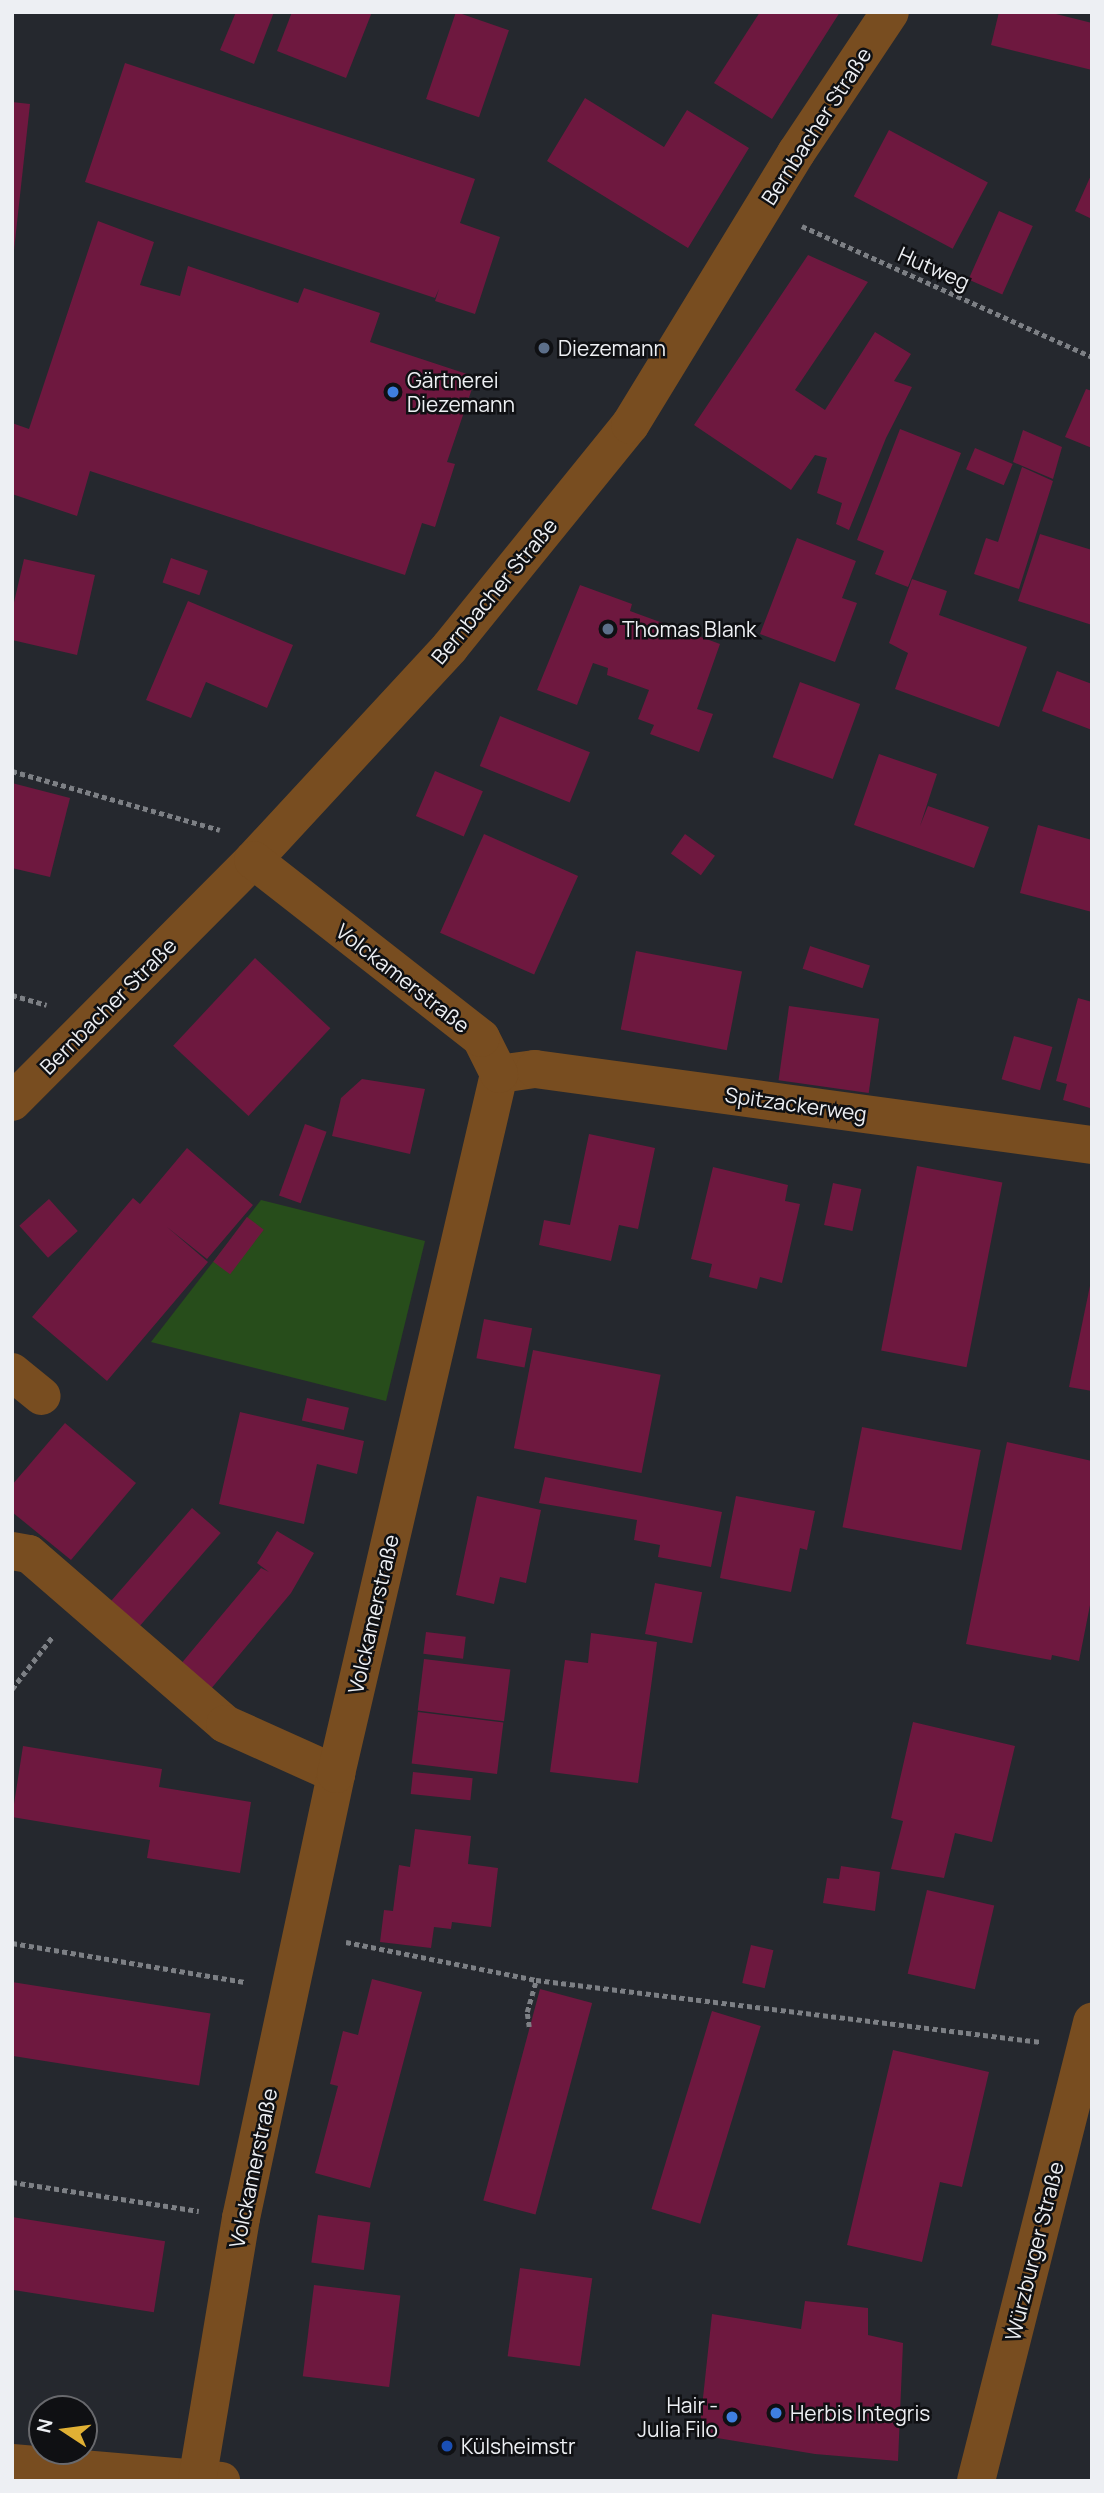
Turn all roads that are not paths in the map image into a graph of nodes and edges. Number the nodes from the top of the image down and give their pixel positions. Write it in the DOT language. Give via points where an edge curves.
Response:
graph roads {
  1 [pos="890,12"];
  2 [pos="260,852"];
  3 [pos="499,1074"];
  4 [pos="12,1102"];
  5 [pos="1092,1145"];
  6 [pos="12,1372"];
  7 [pos="42,1396"];
  8 [pos="12,1551"];
  9 [pos="336,1774"];
  10 [pos="1088,2035"];
  11 [pos="12,2463"];
  12 [pos="205,2480"];
  13 [pos="976,2481"];
  1 -- 2 [label="street, Bernbacher Straße" via="630,425 450,647"];
  2 -- 3 [label="street, Volckamerstraße" via="481,1038"];
  2 -- 4 [label="street, Bernbacher Straße"];
  3 -- 5 [label="street, Spitzackerweg" via="535,1069"];
  3 -- 9 [label="street, Volckamerstraße"];
  6 -- 7 [label="street"];
  8 -- 9 [label="street" via="29,1554 225,1724"];
  9 -- 12 [label="street, Volckamerstraße" via="241,2218"];
  10 -- 13 [label="street, Würzburger Straße"];
  11 -- 12 [label="street"];
}
